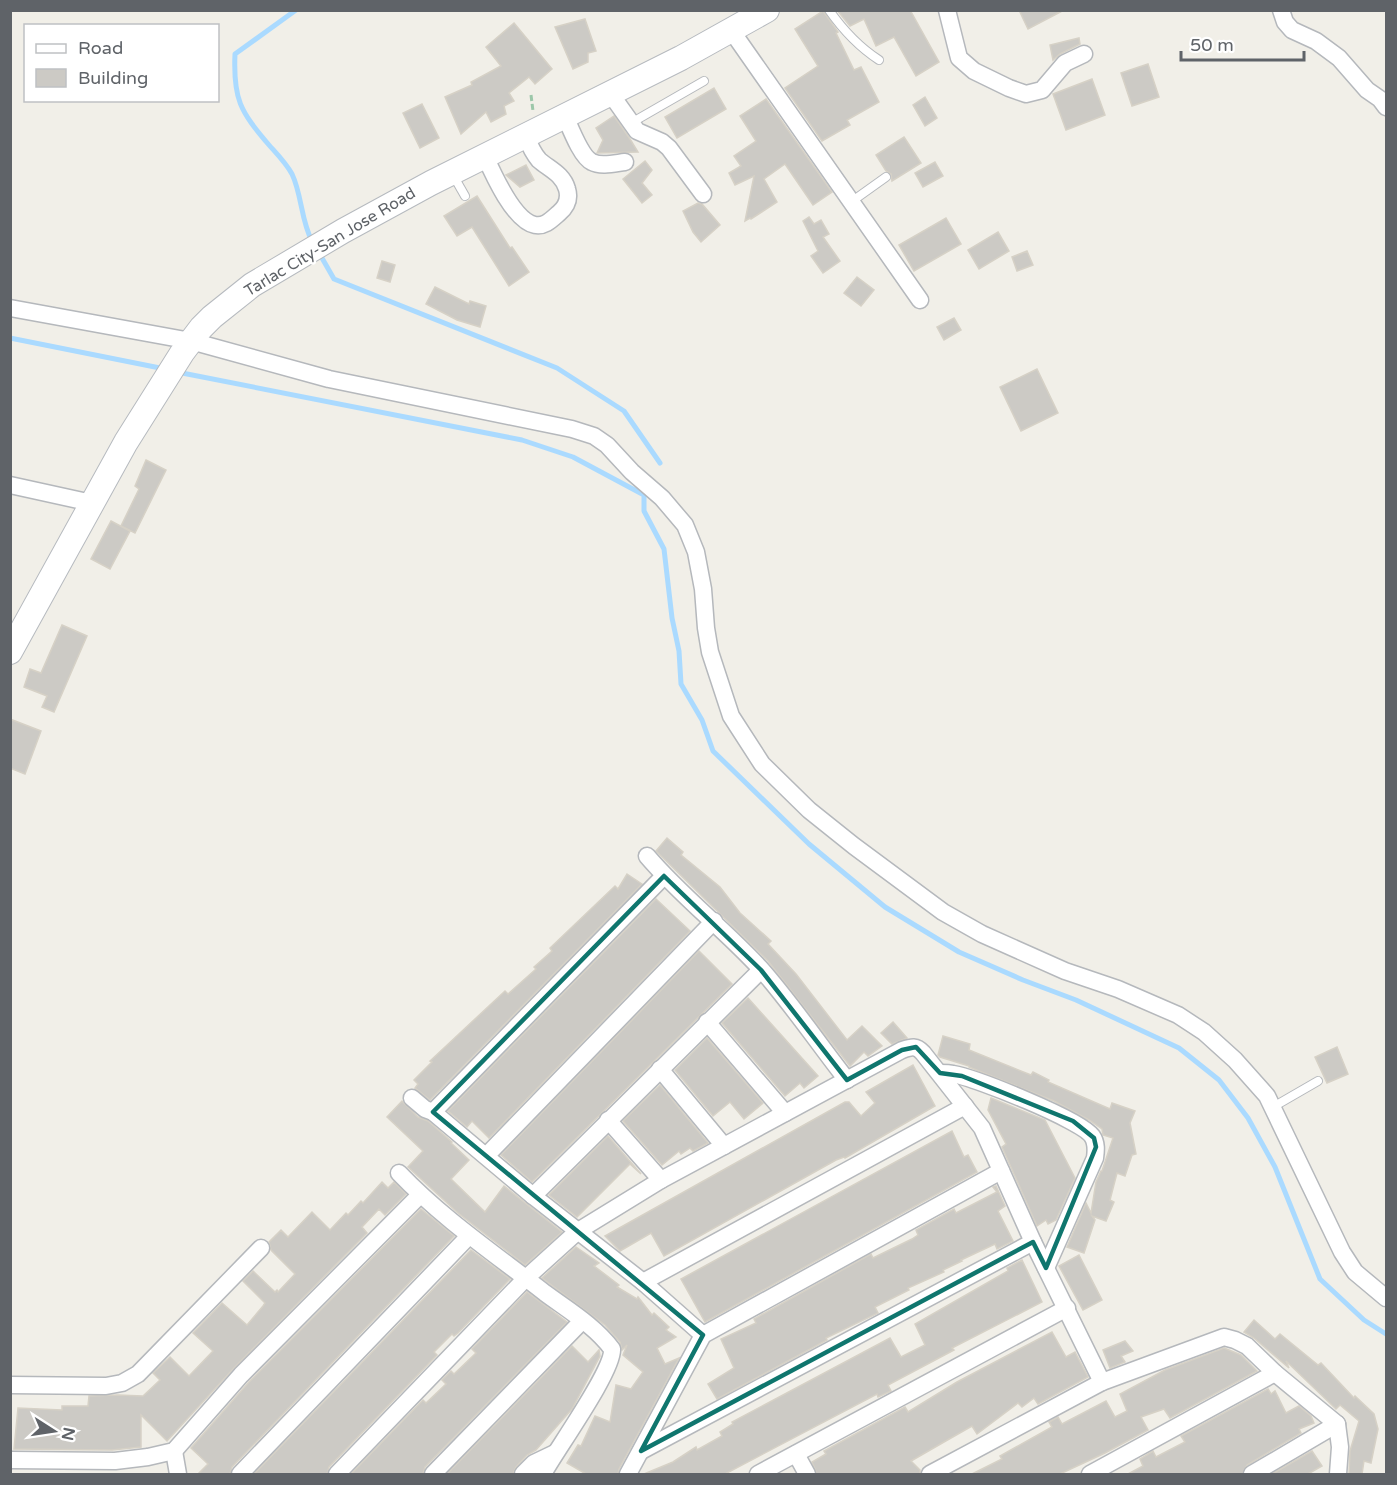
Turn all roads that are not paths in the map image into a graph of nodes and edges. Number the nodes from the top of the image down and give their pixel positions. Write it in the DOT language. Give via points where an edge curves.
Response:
graph roads {
  1 [pos="767,10"];
  2 [pos="829,10"];
  3 [pos="947,10"];
  4 [pos="1281,10"];
  5 [pos="731,30"];
  6 [pos="1084,54"];
  7 [pos="879,60"];
  8 [pos="704,81"];
  9 [pos="610,93"];
  10 [pos="1386,107"];
  11 [pos="565,116"];
  12 [pos="631,123"];
  13 [pos="526,136"];
  14 [pos="485,156"];
  15 [pos="626,162"];
  16 [pos="452,172"];
  17 [pos="886,177"];
  18 [pos="703,194"];
  19 [pos="465,195"];
  20 [pos="851,202"];
  21 [pos="920,300"];
  22 [pos="10,308"];
  23 [pos="187,347"];
  24 [pos="10,485"];
  25 [pos="92,503"];
  26 [pos="10,652"];
  27 [pos="647,855"];
  28 [pos="664,876"];
  29 [pos="714,921"];
  30 [pos="761,970"];
  31 [pos="707,1022"];
  32 [pos="660,1069"];
  33 [pos="940,1073"];
  34 [pos="847,1080"];
  35 [pos="1318,1081"];
  36 [pos="412,1098"];
  37 [pos="965,1106"];
  38 [pos="1273,1107"];
  39 [pos="433,1112"];
  40 [pos="785,1113"];
  41 [pos="609,1120"];
  42 [pos="724,1146"];
  43 [pos="486,1156"];
  44 [pos="1001,1170"];
  45 [pos="399,1173"];
  46 [pos="661,1180"];
  47 [pos="420,1195"];
  48 [pos="533,1196"];
  49 [pos="578,1231"];
  50 [pos="470,1236"];
  51 [pos="1033,1242"];
  52 [pos="261,1248"];
  53 [pos="1046,1268"];
  54 [pos="526,1278"];
  55 [pos="643,1282"];
  56 [pos="1386,1298"];
  57 [pos="1066,1308"];
  58 [pos="582,1321"];
  59 [pos="704,1335"];
  60 [pos="1275,1373"];
  61 [pos="1102,1382"];
  62 [pos="10,1384"];
  63 [pos="1337,1424"];
  64 [pos="174,1451"];
  65 [pos="641,1451"];
  66 [pos="555,1453"];
  67 [pos="796,1454"];
  68 [pos="10,1460"];
  69 [pos="46,1468"];
  70 [pos="116,1468"];
  71 [pos="178,1474"];
  72 [pos="240,1474"];
  73 [pos="337,1474"];
  74 [pos="433,1474"];
  75 [pos="523,1474"];
  76 [pos="543,1474"];
  77 [pos="628,1474"];
  78 [pos="758,1474"];
  79 [pos="807,1474"];
  80 [pos="930,1474"];
  81 [pos="1090,1474"];
  82 [pos="1252,1474"];
  83 [pos="1338,1474"];
  1 -- 5 [label="main road, Tarlac City-San Jose Road"];
  2 -- 7 [label="lane" via="864,51"];
  3 -- 6 [label="street" via="959,58 974,72 1026,94 1041,90 1065,63"];
  4 -- 10 [label="street" via="1292,30 1339,58"];
  5 -- 9 [label="main road, Tarlac City-San Jose Road"];
  5 -- 20 [label="street"];
  8 -- 12 [label="lane"];
  9 -- 11 [label="main road, Tarlac City-San Jose Road"];
  9 -- 12 [label="street"];
  11 -- 13 [label="main road, Tarlac City-San Jose Road"];
  11 -- 15 [label="street" via="592,163"];
  12 -- 18 [label="street" via="637,131 669,148"];
  13 -- 14 [label="main road, Tarlac City-San Jose Road"];
  13 -- 14 [label="street" via="539,159 558,173 567,190 564,209 546,224 526,222 495,178"];
  14 -- 16 [label="main road, Tarlac City-San Jose Road"];
  16 -- 19 [label="lane"];
  16 -- 23 [label="main road, Tarlac City-San Jose Road" via="252,285 212,317"];
  17 -- 20 [label="lane"];
  20 -- 21 [label="street"];
  22 -- 23 [label="street"];
  23 -- 25 [label="main road, Tarlac City-San Jose Road"];
  23 -- 38 [label="street" via="573,429 607,445 685,525 704,589 710,652 732,716 762,765 809,810 943,912 981,934 1065,971 1178,1015 1204,1032 1257,1084"];
  24 -- 25 [label="street"];
  25 -- 26 [label="main road, Tarlac City-San Jose Road"];
  27 -- 28 [label="street"];
  28 -- 29 [label="street"];
  28 -- 39 [label="street"];
  29 -- 30 [label="street"];
  29 -- 43 [label="street"];
  30 -- 31 [label="street"];
  30 -- 34 [label="street"];
  31 -- 32 [label="street"];
  31 -- 40 [label="street"];
  32 -- 41 [label="street"];
  32 -- 42 [label="street"];
  33 -- 34 [label="street" via="920,1049 912,1046"];
  33 -- 37 [label="street"];
  33 -- 53 [label="street" via="962,1076 1019,1098 1073,1121 1094,1138 1095,1158"];
  34 -- 40 [label="street"];
  35 -- 38 [label="lane"];
  36 -- 39 [label="street"];
  37 -- 44 [label="street" via="982,1128"];
  37 -- 55 [label="street"];
  38 -- 56 [label="street" via="1342,1252 1355,1272"];
  39 -- 43 [label="street"];
  40 -- 42 [label="street"];
  41 -- 46 [label="street"];
  41 -- 48 [label="street"];
  42 -- 46 [label="street"];
  43 -- 48 [label="street"];
  44 -- 51 [label="street"];
  44 -- 59 [label="street"];
  45 -- 47 [label="street"];
  46 -- 49 [label="street"];
  47 -- 50 [label="street"];
  47 -- 64 [label="street" via="241,1375"];
  48 -- 49 [label="street"];
  49 -- 54 [label="street"];
  49 -- 55 [label="street"];
  50 -- 54 [label="street"];
  50 -- 72 [label="street"];
  51 -- 53 [label="street"];
  51 -- 65 [label="street"];
  52 -- 62 [label="street" via="138,1374 122,1383"];
  53 -- 57 [label="street"];
  54 -- 58 [label="street"];
  54 -- 73 [label="street"];
  55 -- 59 [label="street"];
  57 -- 61 [label="street"];
  57 -- 67 [label="street"];
  58 -- 66 [label="street" via="605,1340 613,1353"];
  58 -- 74 [label="street"];
  59 -- 65 [label="street"];
  60 -- 61 [label="street" via="1247,1346 1224,1337"];
  60 -- 63 [label="street"];
  60 -- 81 [label="street"];
  61 -- 80 [label="street"];
  63 -- 82 [label="street"];
  63 -- 83 [label="street"];
  64 -- 70 [label="street"];
  64 -- 71 [label="street"];
  65 -- 77 [label="street"];
  66 -- 75 [label="street" via="534,1463"];
  66 -- 76 [label="street"];
  67 -- 78 [label="street"];
  67 -- 79 [label="street"];
  68 -- 69 [label="street"];
  69 -- 70 [label="street"];
}
